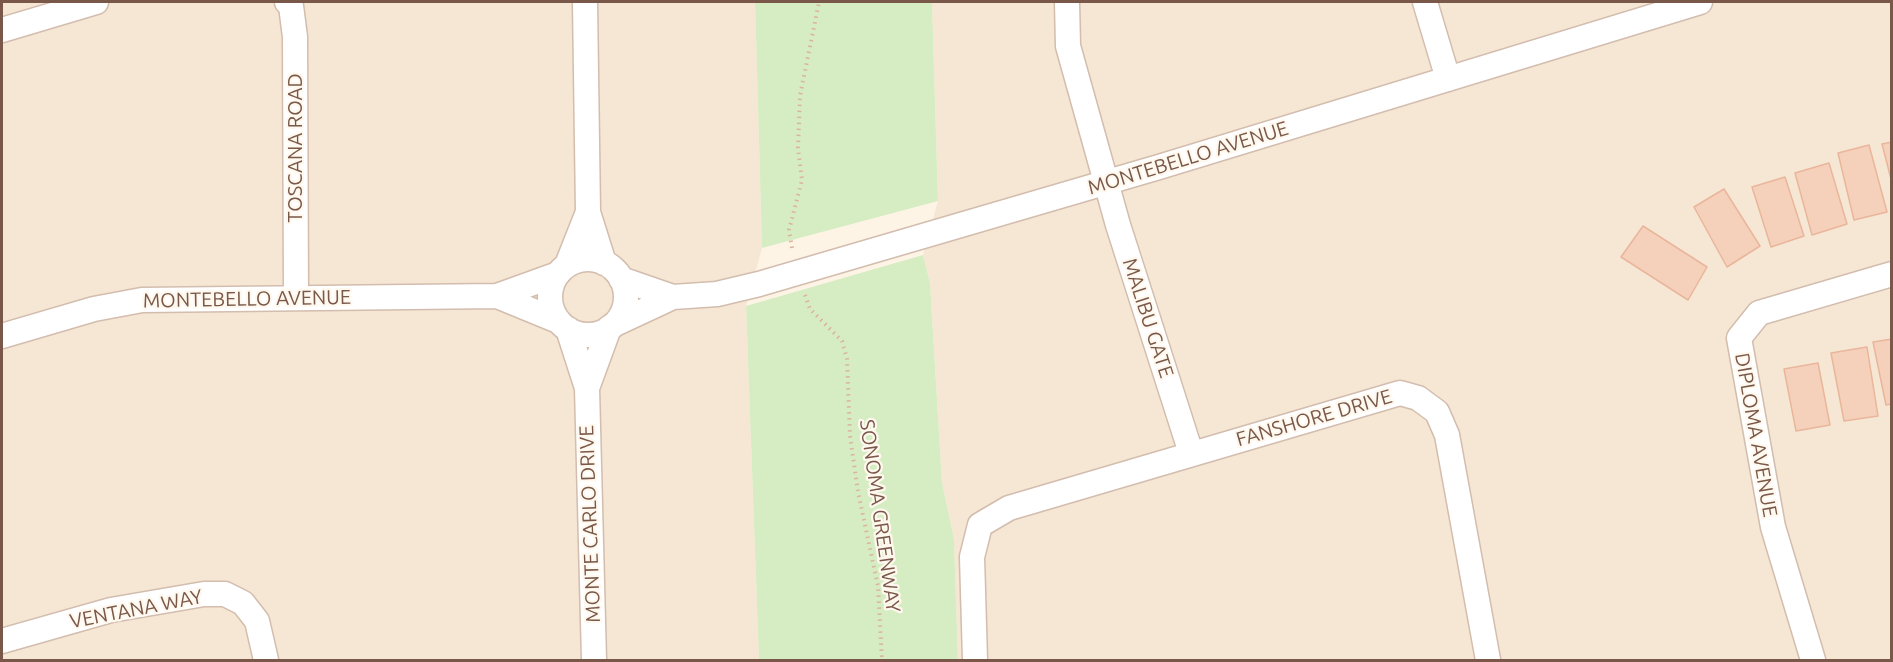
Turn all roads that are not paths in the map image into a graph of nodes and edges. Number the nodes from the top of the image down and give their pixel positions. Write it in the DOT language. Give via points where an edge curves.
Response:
graph roads {
  1 [pos="96,2"];
  2 [pos="287,2"];
  3 [pos="585,2"];
  4 [pos="1067,2"];
  5 [pos="1425,2"];
  6 [pos="1700,2"];
  7 [pos="2,30"];
  8 [pos="1448,79"];
  9 [pos="1106,183"];
  10 [pos="588,212"];
  11 [pos="563,270"];
  12 [pos="612,271"];
  13 [pos="1892,274"];
  14 [pos="497,296"];
  15 [pos="296,297"];
  16 [pos="673,297"];
  17 [pos="563,325"];
  18 [pos="611,327"];
  19 [pos="2,336"];
  20 [pos="587,388"];
  21 [pos="1191,453"];
  22 [pos="2,641"];
  23 [pos="266,660"];
  24 [pos="594,660"];
  25 [pos="975,660"];
  26 [pos="1488,660"];
  27 [pos="1813,660"];
  1 -- 7 [label="street"];
  2 -- 15 [label="street, TOSCANA ROAD" via="291,6 295,37"];
  3 -- 10 [label="street"];
  4 -- 9 [label="street, MALIBU GATE" via="1068,46"];
  5 -- 8 [label="street"];
  6 -- 8 [label="street, MONTEBELLO AVENUE"];
  8 -- 9 [label="street, MONTEBELLO AVENUE"];
  9 -- 16 [label="street, MONTEBELLO AVENUE" via="798,273 717,294"];
  9 -- 21 [label="street, MALIBU GATE"];
  10 -- 11 [label="street"];
  10 -- 12 [label="street"];
  11 -- 12 [label="street" via="585,259"];
  11 -- 14 [label="street, MONTEBELLO AVENUE"];
  11 -- 17 [label="street" via="552,285 550,297 552,310"];
  12 -- 16 [label="street, MONTEBELLO AVENUE"];
  12 -- 18 [label="street" via="626,300"];
  13 -- 27 [label="street, DIPLOMA AVENUE" via="1758,312 1739,338 1773,527"];
  14 -- 15 [label="street, MONTEBELLO AVENUE"];
  14 -- 17 [label="street, MONTEBELLO AVENUE"];
  15 -- 19 [label="street, MONTEBELLO AVENUE" via="142,300 94,309"];
  16 -- 18 [label="street, MONTEBELLO AVENUE"];
  17 -- 18 [label="street" via="589,335"];
  17 -- 20 [label="street, MONTE CARLO DRIVE"];
  18 -- 20 [label="street, MONTE CARLO DRIVE"];
  20 -- 24 [label="street, MONTE CARLO DRIVE"];
  21 -- 25 [label="street, FANSHORE DRIVE" via="1010,508 980,525 972,557"];
  21 -- 26 [label="street, FANSHORE DRIVE" via="1400,393 1418,398 1437,412 1447,435"];
  22 -- 23 [label="street, VENTANA WAY" via="111,610 225,594 243,603 257,621"];
}
